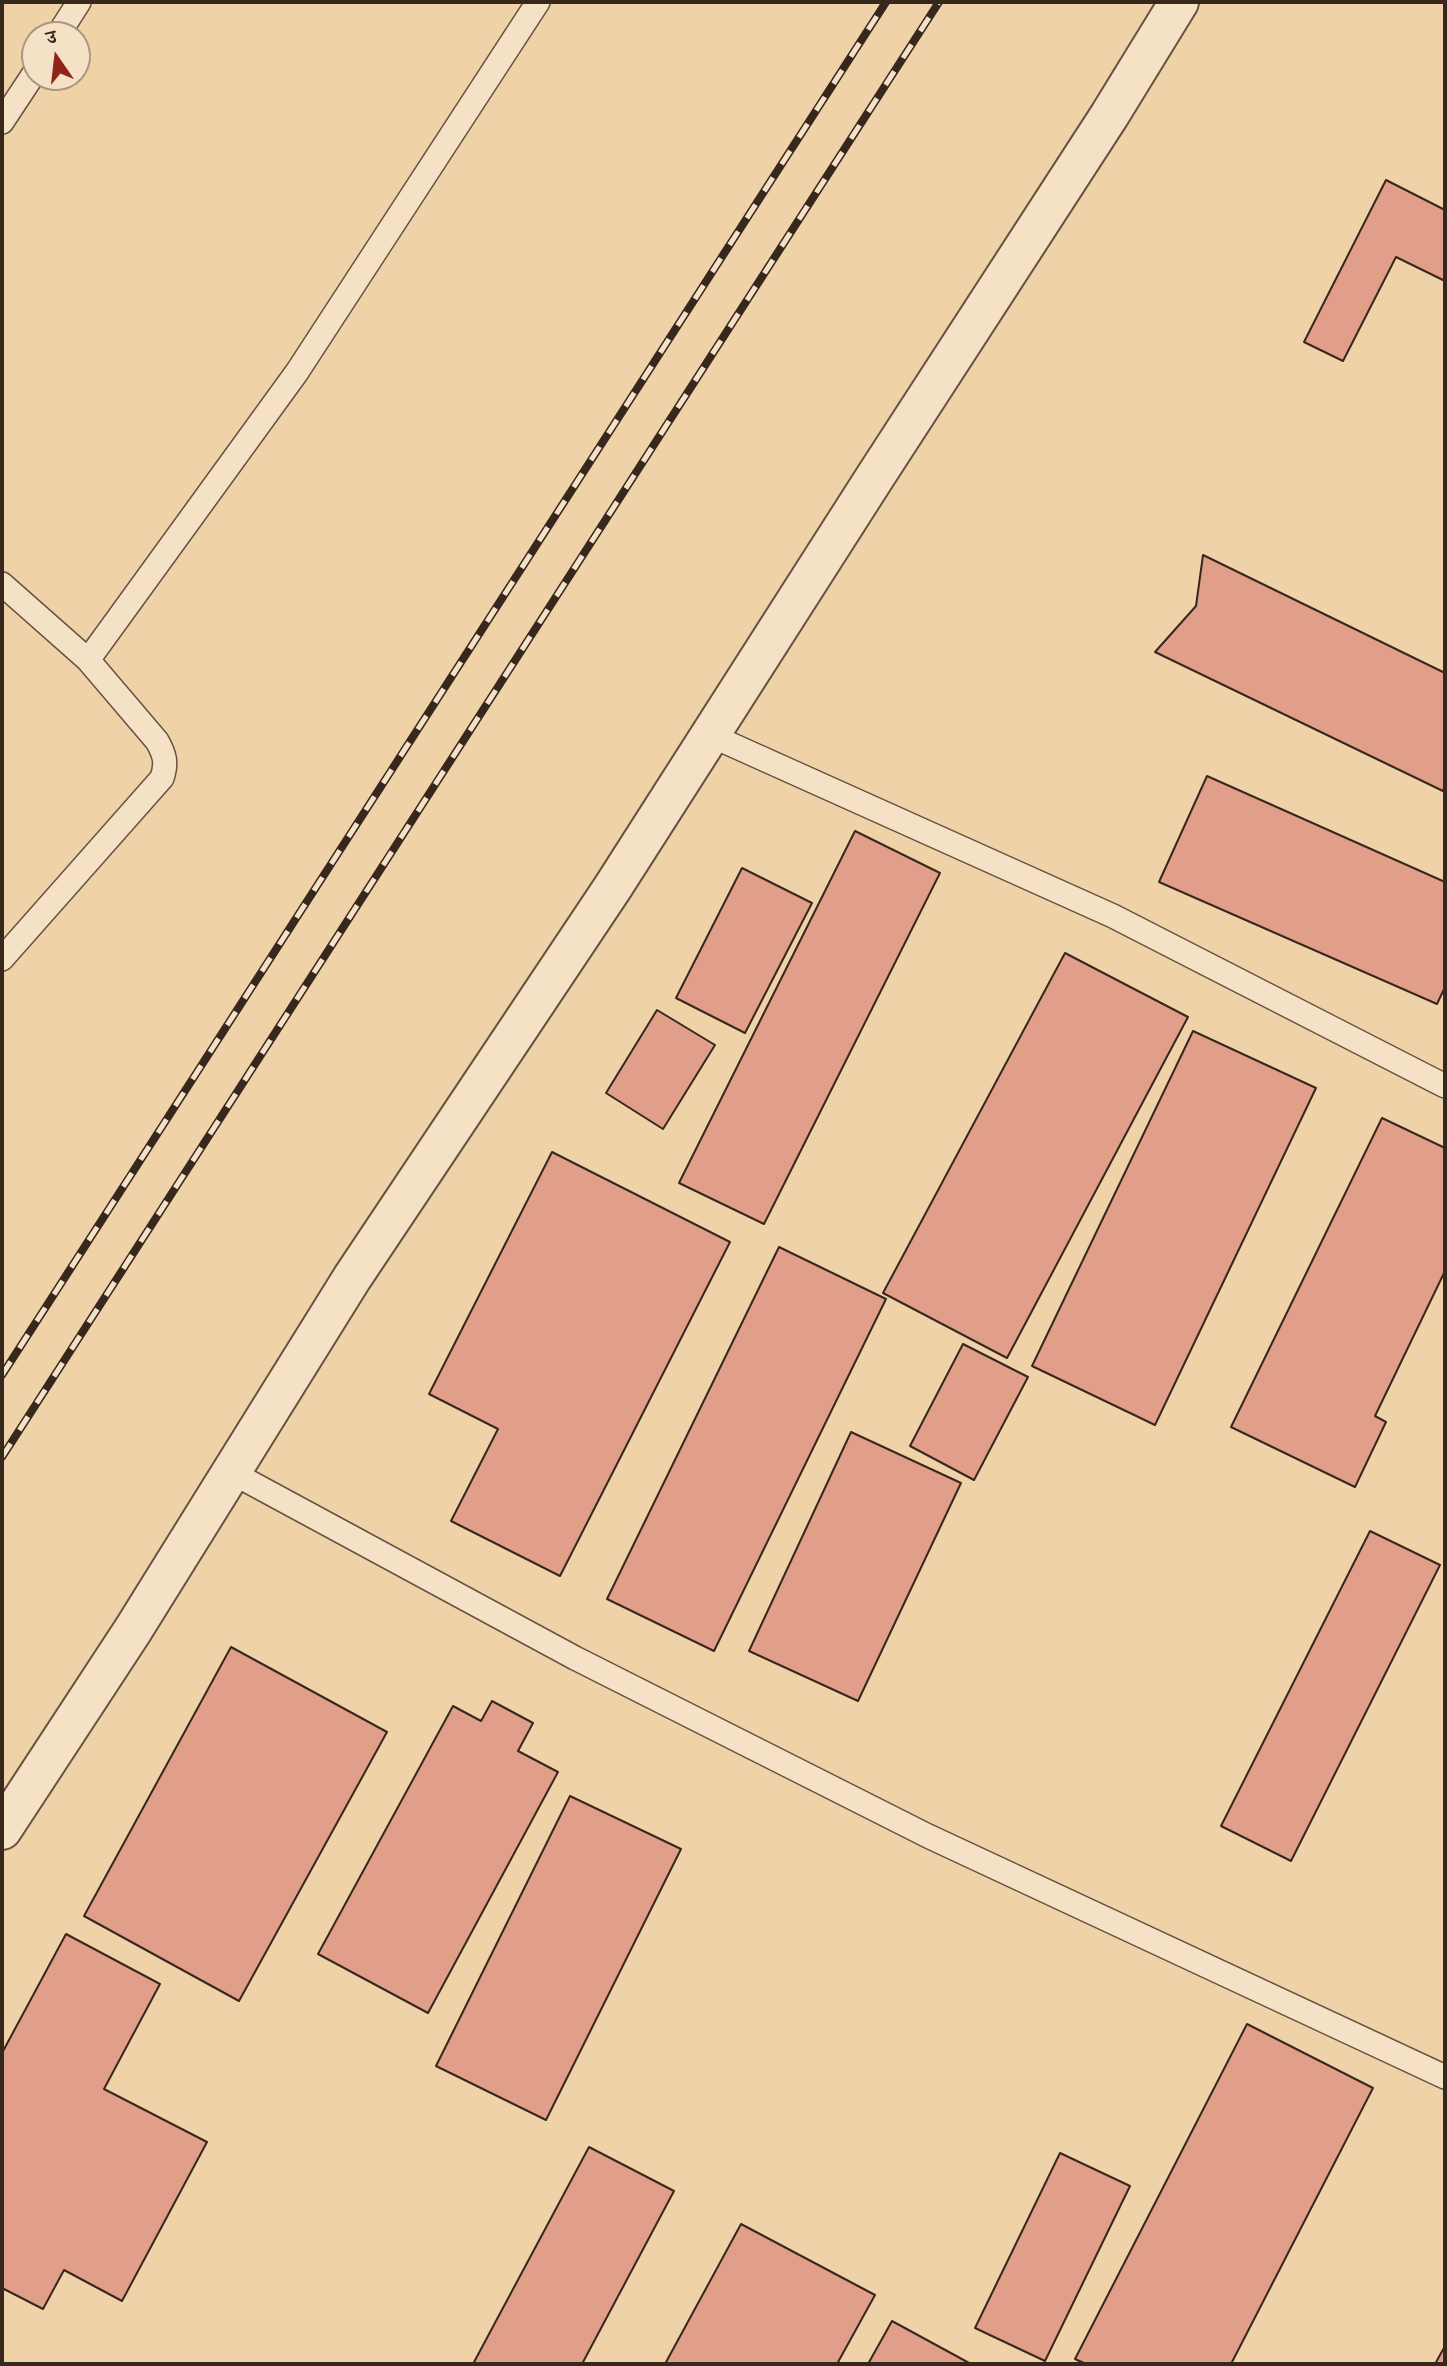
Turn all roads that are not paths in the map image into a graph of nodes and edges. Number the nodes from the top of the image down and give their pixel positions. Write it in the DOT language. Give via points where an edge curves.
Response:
graph roads {
  1 [pos="79,2"];
  2 [pos="538,2"];
  3 [pos="1179,2"];
  4 [pos="67,21"];
  5 [pos="22,91"];
  6 [pos="2,122"];
  7 [pos="2,584"];
  8 [pos="88,660"];
  9 [pos="710,735"];
  10 [pos="2,959"];
  11 [pos="1445,1086"];
  12 [pos="231,1472"];
  13 [pos="2,1830"];
  14 [pos="1445,2077"];
  1 -- 4 [label="lane"];
  2 -- 8 [label="lane" via="297,373"];
  3 -- 9 [label="street"];
  5 -- 6 [label="lane"];
  7 -- 8 [label="lane"];
  8 -- 10 [label="lane" via="157,741 167,765 162,778"];
  9 -- 11 [label="lane" via="1113,916"];
  9 -- 12 [label="street" via="352,1278"];
  12 -- 13 [label="street"];
  12 -- 14 [label="lane" via="575,1658 928,1836"];
}
